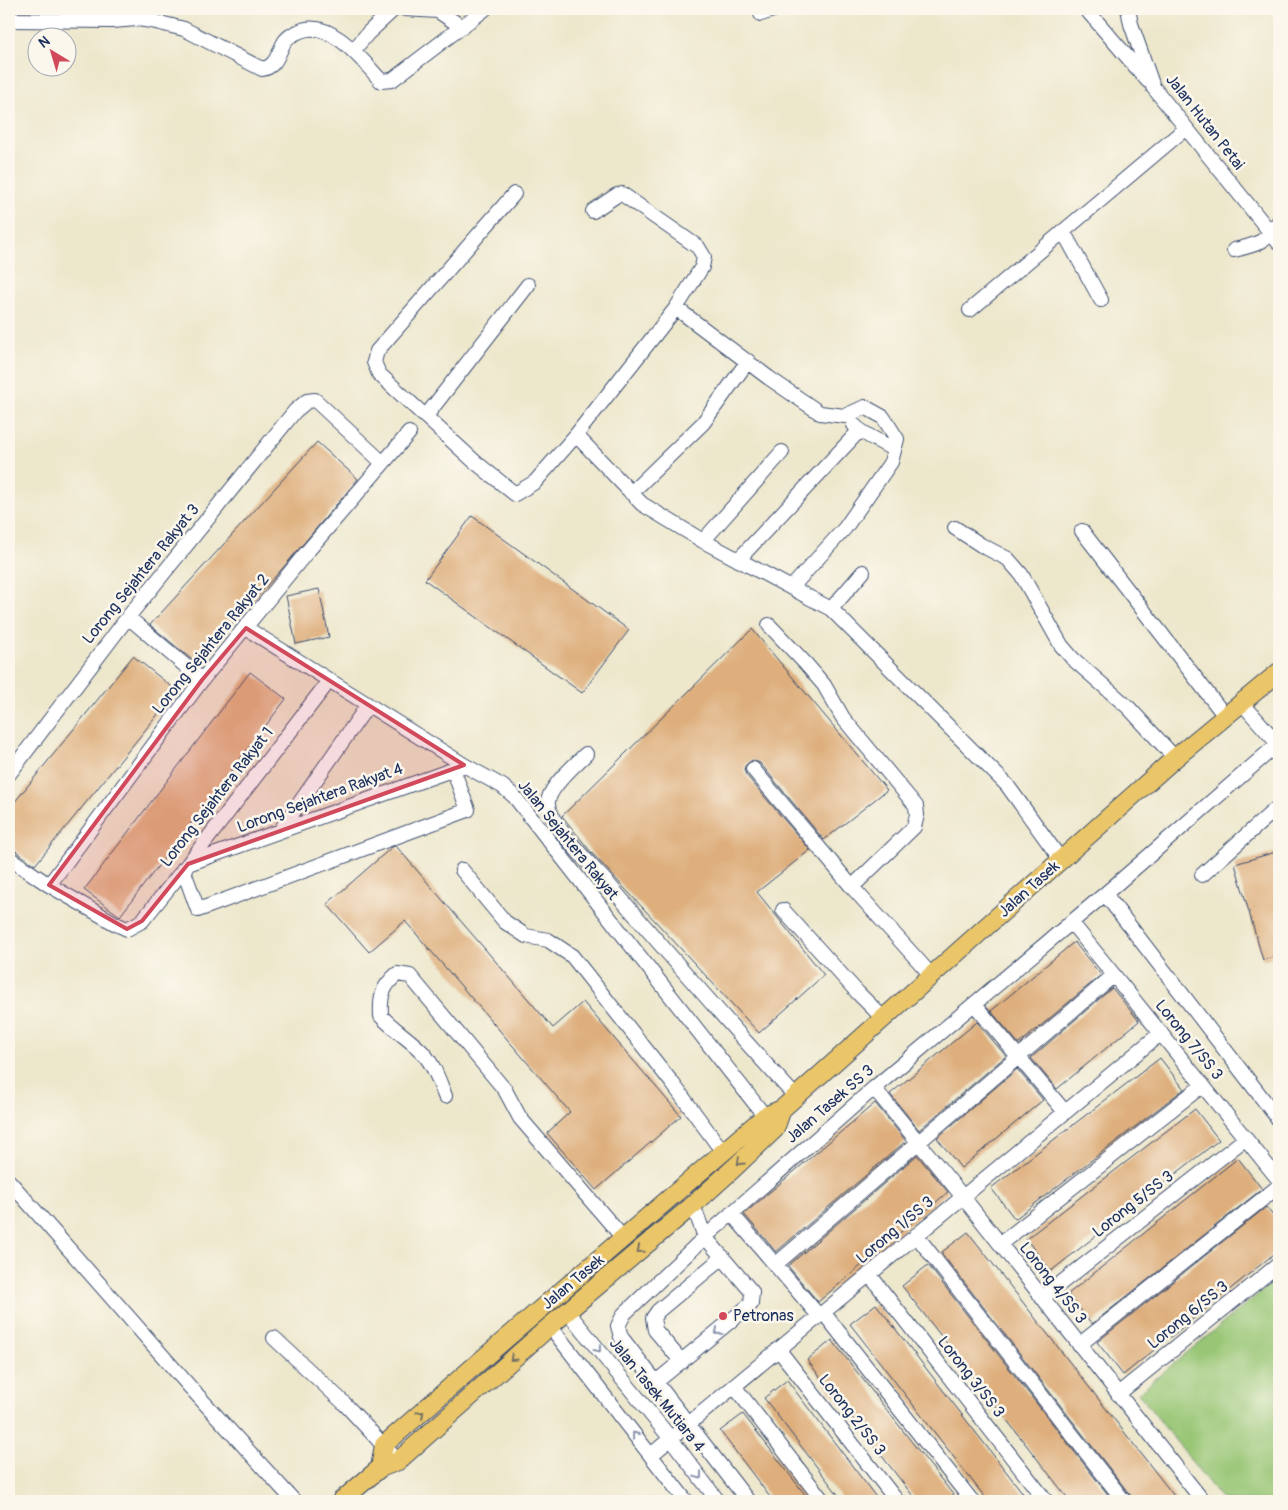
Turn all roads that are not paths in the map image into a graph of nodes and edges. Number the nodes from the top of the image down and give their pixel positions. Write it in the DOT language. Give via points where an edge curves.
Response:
graph roads {
  1 [pos="394,9"];
  2 [pos="405,9"];
  3 [pos="485,9"];
  4 [pos="776,9"];
  5 [pos="1086,9"];
  6 [pos="1128,9"];
  7 [pos="761,14"];
  8 [pos="9,20"];
  9 [pos="462,28"];
  10 [pos="353,51"];
  11 [pos="1154,88"];
  12 [pos="1186,128"];
  13 [pos="514,194"];
  14 [pos="593,211"];
  15 [pos="1279,221"];
  16 [pos="1063,231"];
  17 [pos="1276,238"];
  18 [pos="1234,250"];
  19 [pos="528,285"];
  20 [pos="1101,300"];
  21 [pos="676,308"];
  22 [pos="970,310"];
  23 [pos="748,361"];
  24 [pos="426,416"];
  25 [pos="845,416"];
  26 [pos="859,431"];
  27 [pos="409,432"];
  28 [pos="576,435"];
  29 [pos="894,450"];
  30 [pos="782,452"];
  31 [pos="383,463"];
  32 [pos="632,493"];
  33 [pos="955,528"];
  34 [pos="1082,530"];
  35 [pos="703,541"];
  36 [pos="738,560"];
  37 [pos="863,572"];
  38 [pos="790,588"];
  39 [pos="831,610"];
  40 [pos="128,617"];
  41 [pos="769,625"];
  42 [pos="246,628"];
  43 [pos="1279,672"];
  44 [pos="202,680"];
  45 [pos="328,681"];
  46 [pos="1242,702"];
  47 [pos="368,705"];
  48 [pos="1225,716"];
  49 [pos="1279,744"];
  50 [pos="586,754"];
  51 [pos="1175,758"];
  52 [pos="458,767"];
  53 [pos="753,769"];
  54 [pos="9,774"];
  55 [pos="1279,806"];
  56 [pos="280,831"];
  57 [pos="9,858"];
  58 [pos="1061,860"];
  59 [pos="185,867"];
  60 [pos="462,870"];
  61 [pos="1202,876"];
  62 [pos="50,885"];
  63 [pos="852,887"];
  64 [pos="1105,894"];
  65 [pos="783,910"];
  66 [pos="1071,922"];
  67 [pos="1114,975"];
  68 [pos="932,976"];
  69 [pos="974,1004"];
  70 [pos="884,1019"];
  71 [pos="1161,1032"];
  72 [pos="1019,1057"];
  73 [pos="1203,1086"];
  74 [pos="874,1088"];
  75 [pos="445,1096"];
  76 [pos="796,1097"];
  77 [pos="1065,1112"];
  78 [pos="1279,1120"];
  79 [pos="770,1123"];
  80 [pos="1246,1138"];
  81 [pos="918,1142"];
  82 [pos="723,1152"];
  83 [pos="1279,1180"];
  84 [pos="9,1181"];
  85 [pos="1279,1186"];
  86 [pos="963,1196"];
  87 [pos="693,1205"];
  88 [pos="732,1214"];
  89 [pos="916,1235"];
  90 [pos="705,1237"];
  91 [pos="624,1239"];
  92 [pos="1000,1244"];
  93 [pos="723,1257"];
  94 [pos="1279,1264"];
  95 [pos="775,1265"];
  96 [pos="869,1274"];
  97 [pos="562,1290"];
  98 [pos="1042,1298"];
  99 [pos="821,1314"];
  100 [pos="556,1317"];
  101 [pos="514,1332"];
  102 [pos="274,1338"];
  103 [pos="1079,1344"];
  104 [pos="778,1349"];
  105 [pos="682,1362"];
  106 [pos="656,1382"];
  107 [pos="734,1386"];
  108 [pos="1118,1394"];
  109 [pos="688,1424"];
  110 [pos="671,1439"];
  111 [pos="384,1445"];
  112 [pos="651,1455"];
  113 [pos="398,1461"];
  114 [pos="380,1468"];
  115 [pos="294,1501"];
  116 [pos="341,1501"];
  117 [pos="686,1501"];
  118 [pos="718,1501"];
  119 [pos="748,1501"];
  120 [pos="824,1501"];
  121 [pos="897,1501"];
  122 [pos="972,1501"];
  123 [pos="1046,1501"];
  124 [pos="1124,1501"];
  125 [pos="1203,1501"];
  1 -- 10 [label="street"];
  2 -- 9 [label="street" via="438,11"];
  3 -- 9 [label="street"];
  4 -- 7 [label="street"];
  5 -- 11 [label="street"];
  6 -- 11 [label="street, Jalan Hutan Petai"];
  8 -- 10 [label="street" via="152,20 184,29 262,69 273,65 286,40 308,28 325,30"];
  9 -- 10 [label="street" via="385,82 381,82"];
  11 -- 12 [label="street, Jalan Hutan Petai"];
  12 -- 16 [label="street"];
  12 -- 17 [label="street, Jalan Hutan Petai"];
  13 -- 24 [label="street" via="377,351 374,362 379,374"];
  14 -- 21 [label="street" via="622,194 698,247 704,257 702,267"];
  15 -- 17 [label="street"];
  16 -- 20 [label="street"];
  16 -- 22 [label="street"];
  17 -- 18 [label="street"];
  19 -- 24 [label="street"];
  21 -- 23 [label="street"];
  21 -- 28 [label="street"];
  23 -- 25 [label="street" via="820,413"];
  23 -- 32 [label="street" via="703,423"];
  24 -- 28 [label="street" via="515,494 535,482"];
  25 -- 26 [label="street"];
  25 -- 29 [label="street" via="865,406 883,417 897,439"];
  26 -- 29 [label="street"];
  26 -- 36 [label="street"];
  27 -- 31 [label="street, Lorong Sejahtera Rakyat 2"];
  28 -- 32 [label="street"];
  29 -- 38 [label="street" via="891,462 845,528"];
  30 -- 35 [label="street"];
  31 -- 40 [label="street, Lorong Sejahtera Rakyat 3" via="315,400 307,401"];
  31 -- 42 [label="street, Lorong Sejahtera Rakyat 2"];
  32 -- 35 [label="street" via="642,504"];
  33 -- 51 [label="street" via="1008,559 1021,574 1061,645 1129,708"];
  34 -- 48 [label="street"];
  35 -- 36 [label="street"];
  36 -- 38 [label="street"];
  37 -- 39 [label="street"];
  38 -- 39 [label="street"];
  39 -- 58 [label="street" via="1007,785"];
  40 -- 44 [label="street"];
  40 -- 54 [label="street, Lorong Sejahtera Rakyat 3"];
  41 -- 63 [label="street" via="824,685 843,718 916,806 914,827"];
  42 -- 44 [label="street, Lorong Sejahtera Rakyat 2"];
  42 -- 45 [label="street, Jalan Sejahtera Rakyat"];
  43 -- 46 [label="main road, Jalan Tasek"];
  44 -- 62 [label="street, Lorong Sejahtera Rakyat 2"];
  45 -- 47 [label="street, Jalan Sejahtera Rakyat"];
  45 -- 59 [label="street, Lorong Sejahtera Rakyat 1"];
  46 -- 48 [label="main road, Jalan Tasek"];
  46 -- 49 [label="street"];
  47 -- 52 [label="street, Jalan Sejahtera Rakyat"];
  47 -- 56 [label="street"];
  48 -- 51 [label="main road, Jalan Tasek"];
  49 -- 64 [label="street, Jalan Tasek SS 3"];
  50 -- 76 [label="street" via="555,785 547,802 551,815"];
  51 -- 58 [label="main road, Jalan Tasek"];
  52 -- 56 [label="street, Lorong Sejahtera Rakyat 4"];
  52 -- 59 [label="street" via="468,810 198,910"];
  52 -- 79 [label="street, Jalan Sejahtera Rakyat" via="502,786 514,796"];
  53 -- 63 [label="street"];
  55 -- 61 [label="street"];
  56 -- 59 [label="street, Lorong Sejahtera Rakyat 4"];
  57 -- 62 [label="street"];
  58 -- 68 [label="main road, Jalan Tasek"];
  59 -- 62 [label="street, Lorong Sejahtera Rakyat 1" via="142,921 127,929"];
  60 -- 82 [label="street" via="505,922 526,936 548,940 572,956"];
  63 -- 68 [label="street"];
  64 -- 66 [label="street, Jalan Tasek SS 3"];
  64 -- 78 [label="street"];
  65 -- 70 [label="street"];
  66 -- 67 [label="street, Lorong 7/SS 3"];
  66 -- 69 [label="street, Jalan Tasek SS 3"];
  67 -- 71 [label="street, Lorong 7/SS 3"];
  67 -- 72 [label="street"];
  68 -- 70 [label="main road, Jalan Tasek"];
  69 -- 72 [label="street"];
  69 -- 74 [label="street, Jalan Tasek SS 3"];
  70 -- 76 [label="main road, Jalan Tasek"];
  71 -- 73 [label="street, Lorong 7/SS 3"];
  71 -- 77 [label="street, Lorong 1/SS 3"];
  72 -- 77 [label="street"];
  72 -- 81 [label="street"];
  73 -- 80 [label="street, Lorong 7/SS 3"];
  73 -- 92 [label="street"];
  74 -- 81 [label="street, Lorong 4/SS 3"];
  74 -- 88 [label="street, Jalan Tasek SS 3"];
  75 -- 91 [label="street" via="433,1067 423,1053 381,1016 380,1001 386,984 397,974 410,976 505,1090 520,1118"];
  76 -- 79 [label="main road, Jalan Tasek"];
  77 -- 86 [label="street, Lorong 1/SS 3"];
  79 -- 82 [label="main road, Jalan Tasek"];
  79 -- 87 [label="main road, Jalan Tasek, one-way"];
  80 -- 83 [label="street, Lorong 7/SS 3"];
  80 -- 98 [label="street, Lorong 5/SS 3"];
  81 -- 86 [label="street, Lorong 4/SS 3"];
  81 -- 95 [label="street"];
  82 -- 91 [label="main road, Jalan Tasek"];
  84 -- 115 [label="street"];
  85 -- 103 [label="street"];
  86 -- 89 [label="street, Lorong 1/SS 3"];
  86 -- 92 [label="street, Lorong 4/SS 3"];
  87 -- 90 [label="street"];
  87 -- 100 [label="main road, Jalan Tasek, one-way"];
  88 -- 90 [label="street, Jalan Tasek SS 3"];
  88 -- 95 [label="street"];
  89 -- 96 [label="street, Lorong 1/SS 3"];
  89 -- 124 [label="street"];
  90 -- 93 [label="street"];
  90 -- 106 [label="street, Jalan Tasek SS 3" via="620,1319 621,1337"];
  91 -- 97 [label="main road, Jalan Tasek"];
  92 -- 98 [label="street, Lorong 4/SS 3"];
  93 -- 105 [label="street" via="653,1318 655,1330"];
  93 -- 105 [label="street, one-way" via="752,1292 752,1304"];
  94 -- 108 [label="street, Lorong 6/SS 3"];
  95 -- 99 [label="street"];
  96 -- 99 [label="street, Lorong 1/SS 3"];
  96 -- 123 [label="street, Lorong 3/SS 3"];
  97 -- 100 [label="main road" via="556,1302"];
  97 -- 101 [label="main road, Jalan Tasek"];
  98 -- 103 [label="street, Lorong 4/SS 3"];
  99 -- 104 [label="street, Lorong 1/SS 3"];
  99 -- 122 [label="street"];
  100 -- 101 [label="main road"];
  100 -- 110 [label="street, Jalan Tasek Mutiara 4, one-way"];
  112 -- 100 [label="street, one-way"];
  100 -- 113 [label="main road, Jalan Tasek, one-way"];
  111 -- 101 [label="main road, Jalan Tasek, one-way"];
  102 -- 111 [label="street"];
  103 -- 108 [label="street, Lorong 4/SS 3"];
  104 -- 107 [label="street, Lorong 1/SS 3"];
  104 -- 121 [label="street, Lorong 2/SS 3"];
  105 -- 106 [label="street"];
  106 -- 109 [label="street"];
  107 -- 109 [label="street, Lorong 1/SS 3"];
  107 -- 120 [label="street"];
  108 -- 125 [label="street, Lorong 4/SS 3"];
  109 -- 110 [label="street, Lorong 1/SS 3"];
  109 -- 119 [label="street"];
  110 -- 112 [label="street, Lorong 1/SS 3"];
  110 -- 118 [label="street, Jalan Tasek Mutiara 4, one-way"];
  111 -- 113 [label="street"];
  111 -- 114 [label="main road"];
  112 -- 117 [label="street"];
  113 -- 114 [label="main road, Jalan Tasek"];
  114 -- 116 [label="main road, Jalan Tasek"];
}
